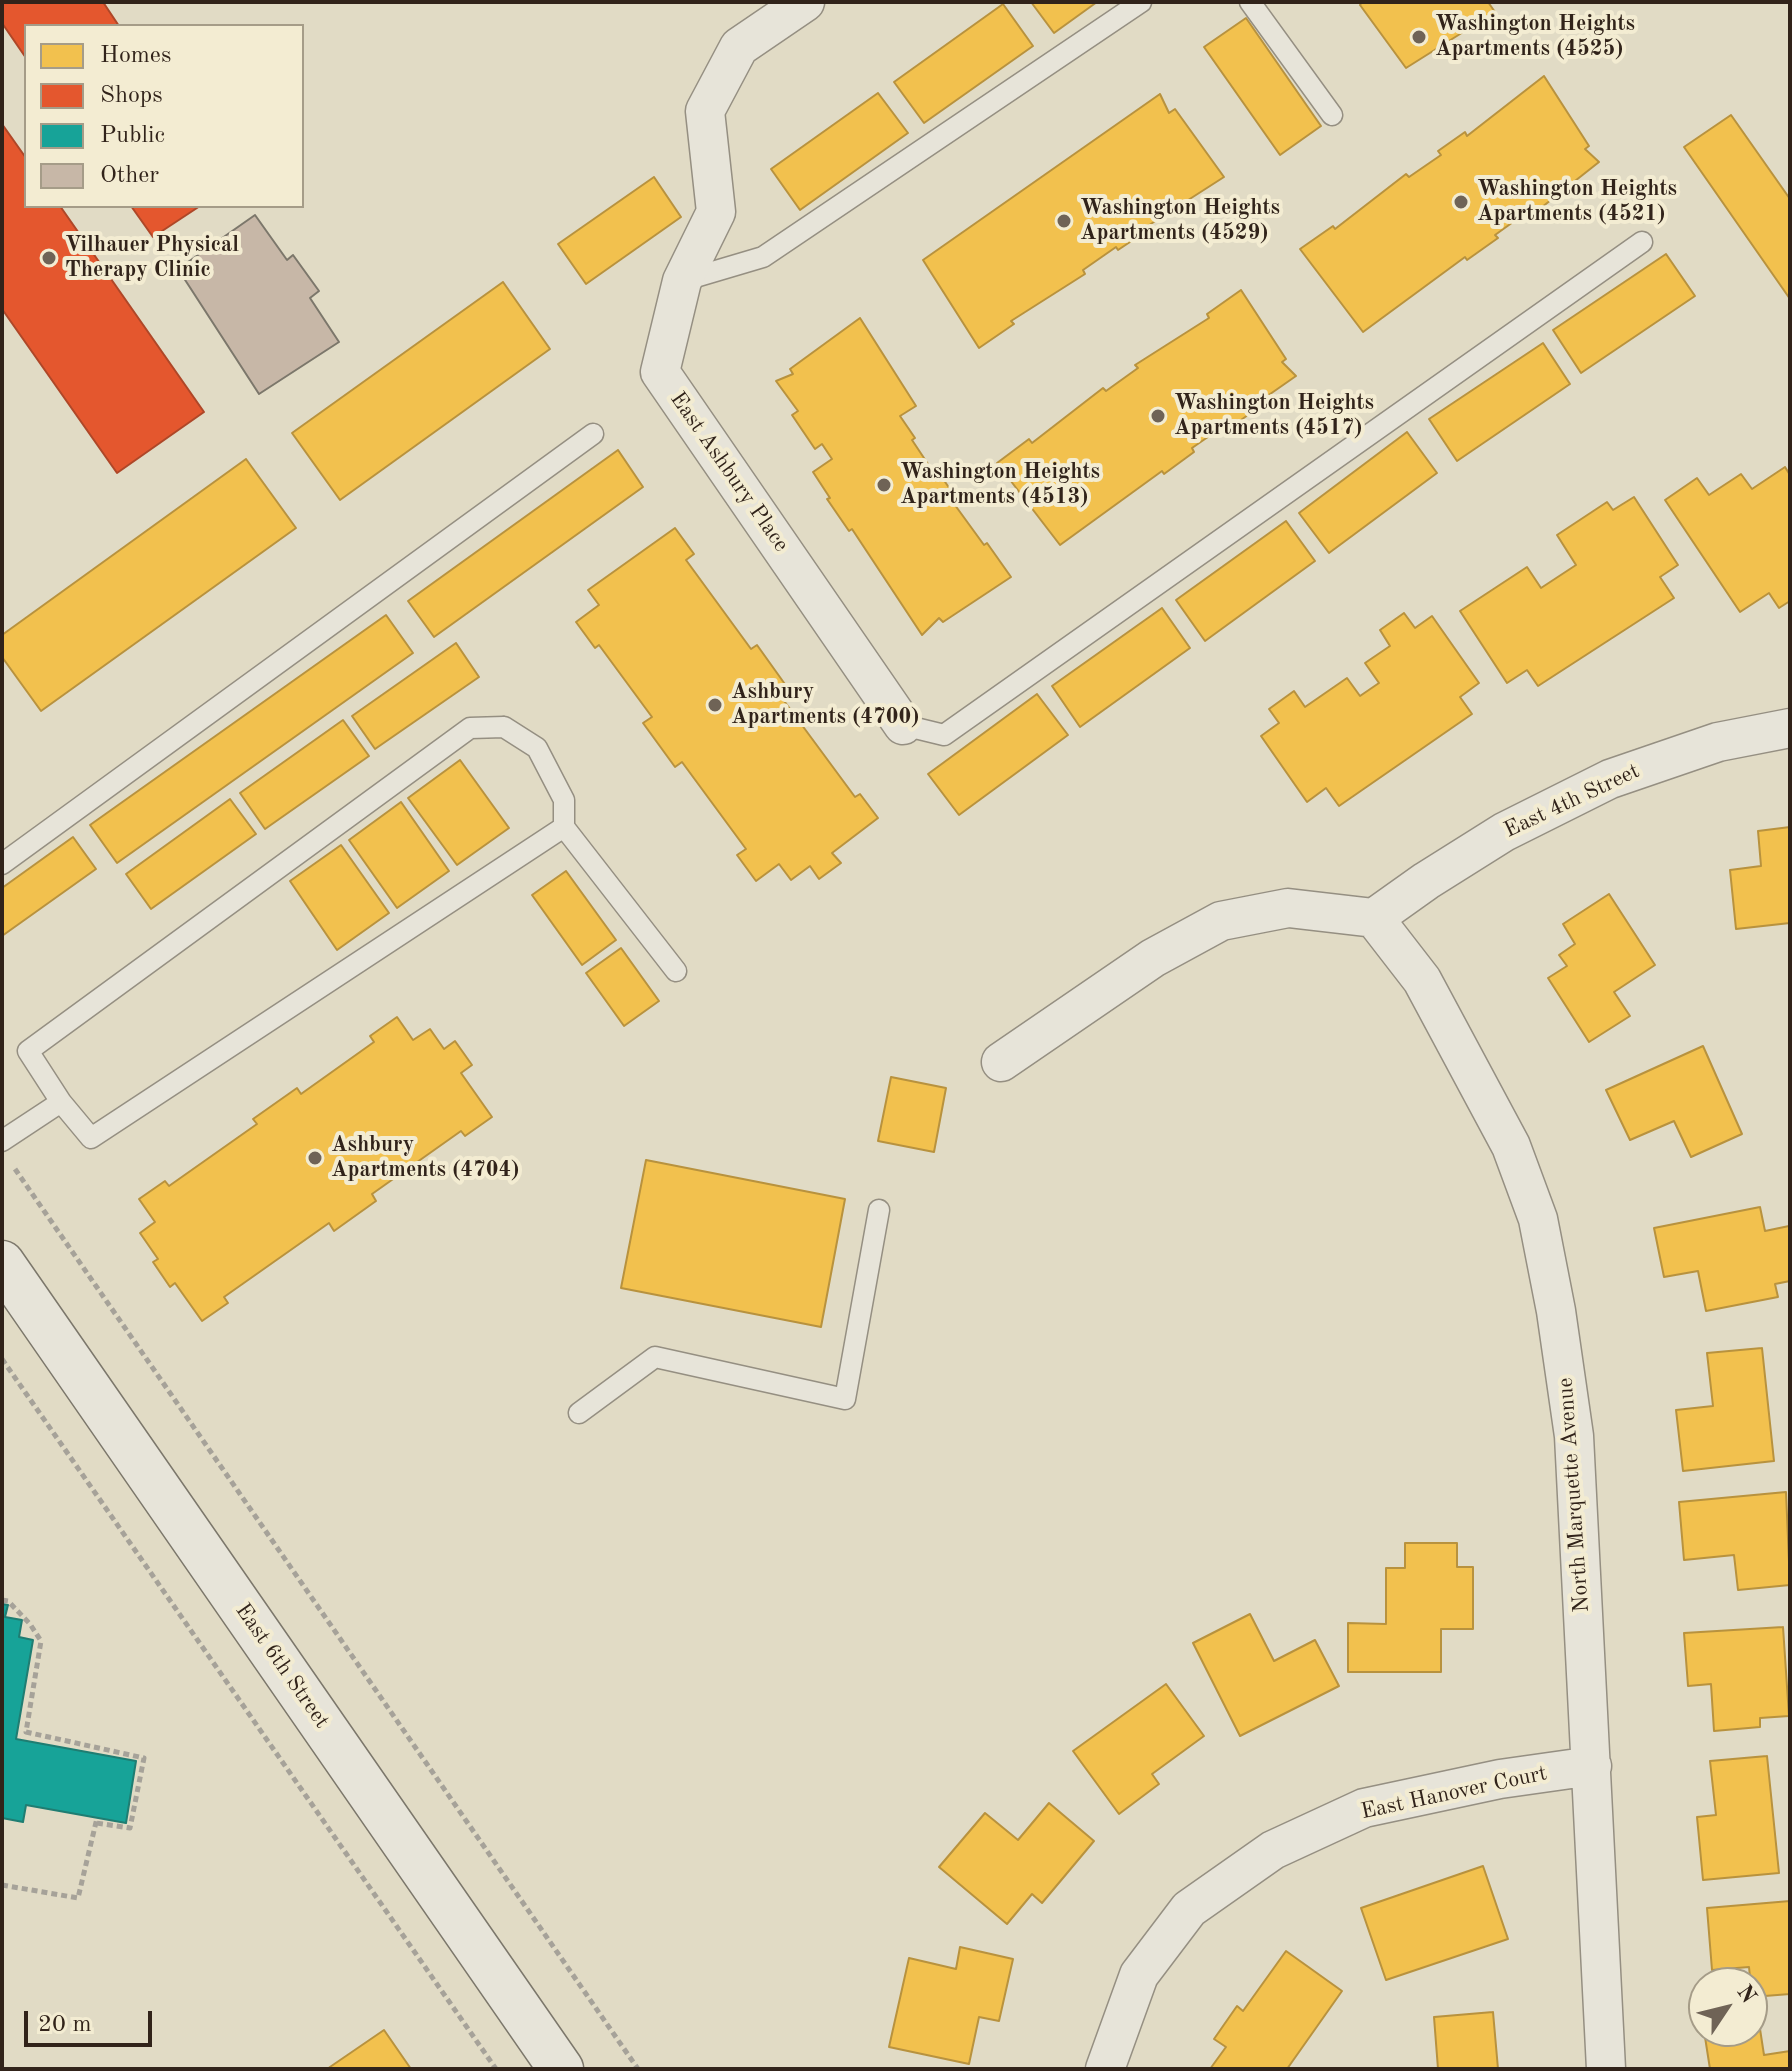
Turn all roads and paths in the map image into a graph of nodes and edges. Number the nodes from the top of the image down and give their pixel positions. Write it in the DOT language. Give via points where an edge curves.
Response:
graph roads {
  1 [pos="805,2"];
  2 [pos="1141,2"];
  3 [pos="1250,2"];
  4 [pos="1332,115"];
  5 [pos="1642,242"];
  6 [pos="682,281"];
  7 [pos="593,434"];
  8 [pos="903,725"];
  9 [pos="1790,728"];
  10 [pos="564,827"];
  11 [pos="2,864"];
  12 [pos="1374,918"];
  13 [pos="676,971"];
  14 [pos="1001,1062"];
  15 [pos="61,1102"];
  16 [pos="2,1141"];
  17 [pos="11,1163"];
  18 [pos="879,1210"];
  19 [pos="2,1263"];
  20 [pos="2,1359"];
  21 [pos="579,1413"];
  22 [pos="2,1600"];
  23 [pos="1592,1766"];
  24 [pos="2,1885"];
  25 [pos="496,2069"];
  26 [pos="561,2069"];
  27 [pos="638,2069"];
  28 [pos="1105,2069"];
  29 [pos="1606,2069"];
  1 -- 6 [label="street, East Ashbury Place" via="739,47 705,111 716,212"];
  2 -- 6 [label="lane" via="763,257"];
  3 -- 4 [label="lane"];
  5 -- 8 [label="lane" via="944,735"];
  6 -- 8 [label="street, East Ashbury Place" via="660,372"];
  7 -- 11 [label="lane"];
  9 -- 12 [label="street, East 4th Street" via="1718,742 1610,779 1504,832"];
  10 -- 13 [label="lane"];
  10 -- 15 [label="lane" via="91,1138"];
  10 -- 15 [label="lane" via="564,800 537,748 504,727 470,728 28,1051"];
  12 -- 14 [label="street" via="1288,908 1221,921 1153,958"];
  12 -- 23 [label="street, North Marquette Avenue" via="1422,980 1511,1146 1538,1219 1574,1436"];
  15 -- 16 [label="lane"];
  17 -- 27 [label="path"];
  18 -- 21 [label="lane" via="845,1399 655,1357"];
  19 -- 26 [label="main road, East 6th Street"];
  20 -- 25 [label="path"];
  22 -- 24 [label="path" via="23,1616 41,1641 26,1732 144,1758 130,1828 97,1820 78,1898"];
  23 -- 28 [label="street, East Hanover Court" via="1364,1808 1273,1850 1189,1909 1139,1975"];
  23 -- 29 [label="street, North Marquette Avenue"];
}
